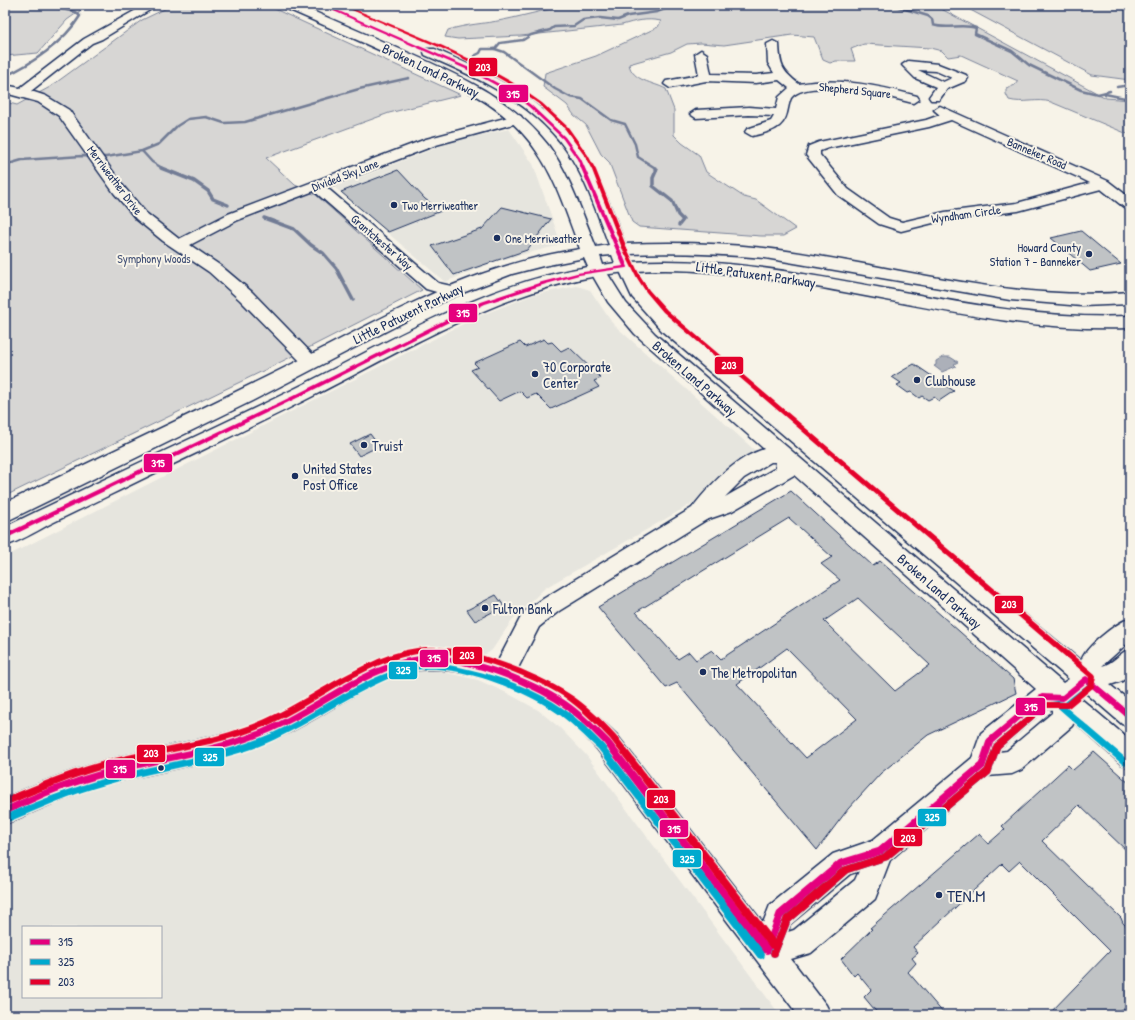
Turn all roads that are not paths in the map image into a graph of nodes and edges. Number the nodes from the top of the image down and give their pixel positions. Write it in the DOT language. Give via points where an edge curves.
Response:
graph roads {
  1 [pos="136,5"];
  2 [pos="153,5"];
  3 [pos="290,5"];
  4 [pos="322,5"];
  5 [pos="88,40"];
  6 [pos="773,44"];
  7 [pos="701,54"];
  8 [pos="781,76"];
  9 [pos="706,77"];
  10 [pos="670,84"];
  11 [pos="943,86"];
  12 [pos="797,88"];
  13 [pos="5,89"];
  14 [pos="22,92"];
  15 [pos="935,97"];
  16 [pos="931,108"];
  17 [pos="780,113"];
  18 [pos="696,114"];
  19 [pos="516,119"];
  20 [pos="752,132"];
  21 [pos="1103,184"];
  22 [pos="318,186"];
  23 [pos="1130,205"];
  24 [pos="179,245"];
  25 [pos="618,249"];
  26 [pos="590,252"];
  27 [pos="626,267"];
  28 [pos="598,271"];
  29 [pos="450,291"];
  30 [pos="1130,298"];
  31 [pos="394,319"];
  32 [pos="1054,322"];
  33 [pos="1130,322"];
  34 [pos="1130,328"];
  35 [pos="311,362"];
  36 [pos="344,372"];
  37 [pos="237,424"];
  38 [pos="785,456"];
  39 [pos="78,489"];
  40 [pos="5,513"];
  41 [pos="5,537"];
  42 [pos="1130,628"];
  43 [pos="1130,660"];
  44 [pos="503,675"];
  45 [pos="1086,679"];
  46 [pos="1063,698"];
  47 [pos="1130,716"];
  48 [pos="1130,756"];
  49 [pos="5,811"];
  50 [pos="880,851"];
  51 [pos="767,950"];
  52 [pos="816,1015"];
  1 -- 5 [label="street" via="86,36"];
  2 -- 5 [label="street" via="98,37"];
  3 -- 19 [label="main road, Broken Land Parkway" via="471,88"];
  4 -- 25 [label="main road, Broken Land Parkway" via="491,79 539,112 569,143 579,159"];
  5 -- 14 [label="street"];
  6 -- 8 [label="street" via="774,63"];
  7 -- 9 [label="street"];
  8 -- 9 [label="street" via="756,79"];
  8 -- 12 [label="street"];
  9 -- 10 [label="street"];
  11 -- 15 [label="street"];
  12 -- 16 [label="street, Shepherd Square" via="814,85 880,91"];
  12 -- 17 [label="street" via="785,97"];
  13 -- 14 [label="street, Merriweather Drive"];
  14 -- 24 [label="street, Merriweather Drive" via="64,113 119,190 141,216"];
  15 -- 16 [label="street" via="944,103 943,108"];
  15 -- 16 [label="street" via="922,95"];
  16 -- 21 [label="street, Banneker Road"];
  16 -- 21 [label="street, Wyndham Circle" via="930,123 824,145 814,148 813,155 843,192 884,221 901,227 945,216 1018,207"];
  17 -- 18 [label="street" via="749,111"];
  17 -- 20 [label="street" via="776,124"];
  19 -- 22 [label="street, Divided Sky Lane" via="431,142"];
  19 -- 26 [label="main road, Broken Land Parkway" via="552,163"];
  21 -- 23 [label="street, Banneker Road"];
  22 -- 24 [label="street, Divided Sky Lane" via="233,217"];
  22 -- 29 [label="street, Grantchester Way" via="432,286"];
  24 -- 35 [label="street, Merriweather Drive" via="215,269 246,296"];
  25 -- 26 [label="main road, Little Patuxent Parkway"];
  25 -- 27 [label="main road, Broken Land Parkway"];
  25 -- 30 [label="main road, Little Patuxent Parkway" via="732,249 1045,299 1087,301"];
  26 -- 28 [label="main road, Broken Land Parkway"];
  26 -- 29 [label="main road, Little Patuxent Parkway" via="534,262"];
  27 -- 28 [label="main road, Little Patuxent Parkway"];
  27 -- 32 [label="main road, Little Patuxent Parkway" via="694,265 730,268"];
  27 -- 45 [label="street, Broken Land Parkway" via="638,293 669,328"];
  28 -- 36 [label="main road, Little Patuxent Parkway" via="544,283 483,303"];
  28 -- 38 [label="street, Broken Land Parkway" via="612,298 636,326"];
  29 -- 31 [label="main road, Little Patuxent Parkway"];
  31 -- 35 [label="main road, Little Patuxent Parkway"];
  31 -- 36 [label="main road" via="348,351 340,362"];
  32 -- 33 [label="main road, Little Patuxent Parkway"];
  32 -- 34 [label="main road" via="1102,328"];
  35 -- 37 [label="main road" via="315,368 312,375"];
  35 -- 39 [label="main road, Little Patuxent Parkway" via="226,405"];
  36 -- 37 [label="main road, Little Patuxent Parkway"];
  37 -- 39 [label="main road, Little Patuxent Parkway"];
  38 -- 44 [label="street" via="786,471 725,506 699,514 530,620"];
  38 -- 46 [label="street, Broken Land Parkway"];
  39 -- 40 [label="main road, Little Patuxent Parkway"];
  39 -- 41 [label="main road" via="73,490 57,510"];
  42 -- 45 [label="street" via="1093,658"];
  43 -- 45 [label="street" via="1114,674"];
  44 -- 49 [label="street" via="453,661 431,658 407,661 359,681 274,729 244,740 96,775"];
  44 -- 51 [label="street" via="556,697 606,742"];
  45 -- 46 [label="street"];
  45 -- 47 [label="street, Broken Land Parkway"];
  46 -- 48 [label="street, Broken Land Parkway"];
  46 -- 50 [label="street" via="1064,718 1018,757 1012,762 982,765"];
  50 -- 51 [label="street" via="842,863 780,915"];
  50 -- 51 [label="street" via="865,889 801,943"];
  51 -- 52 [label="street"];
}
